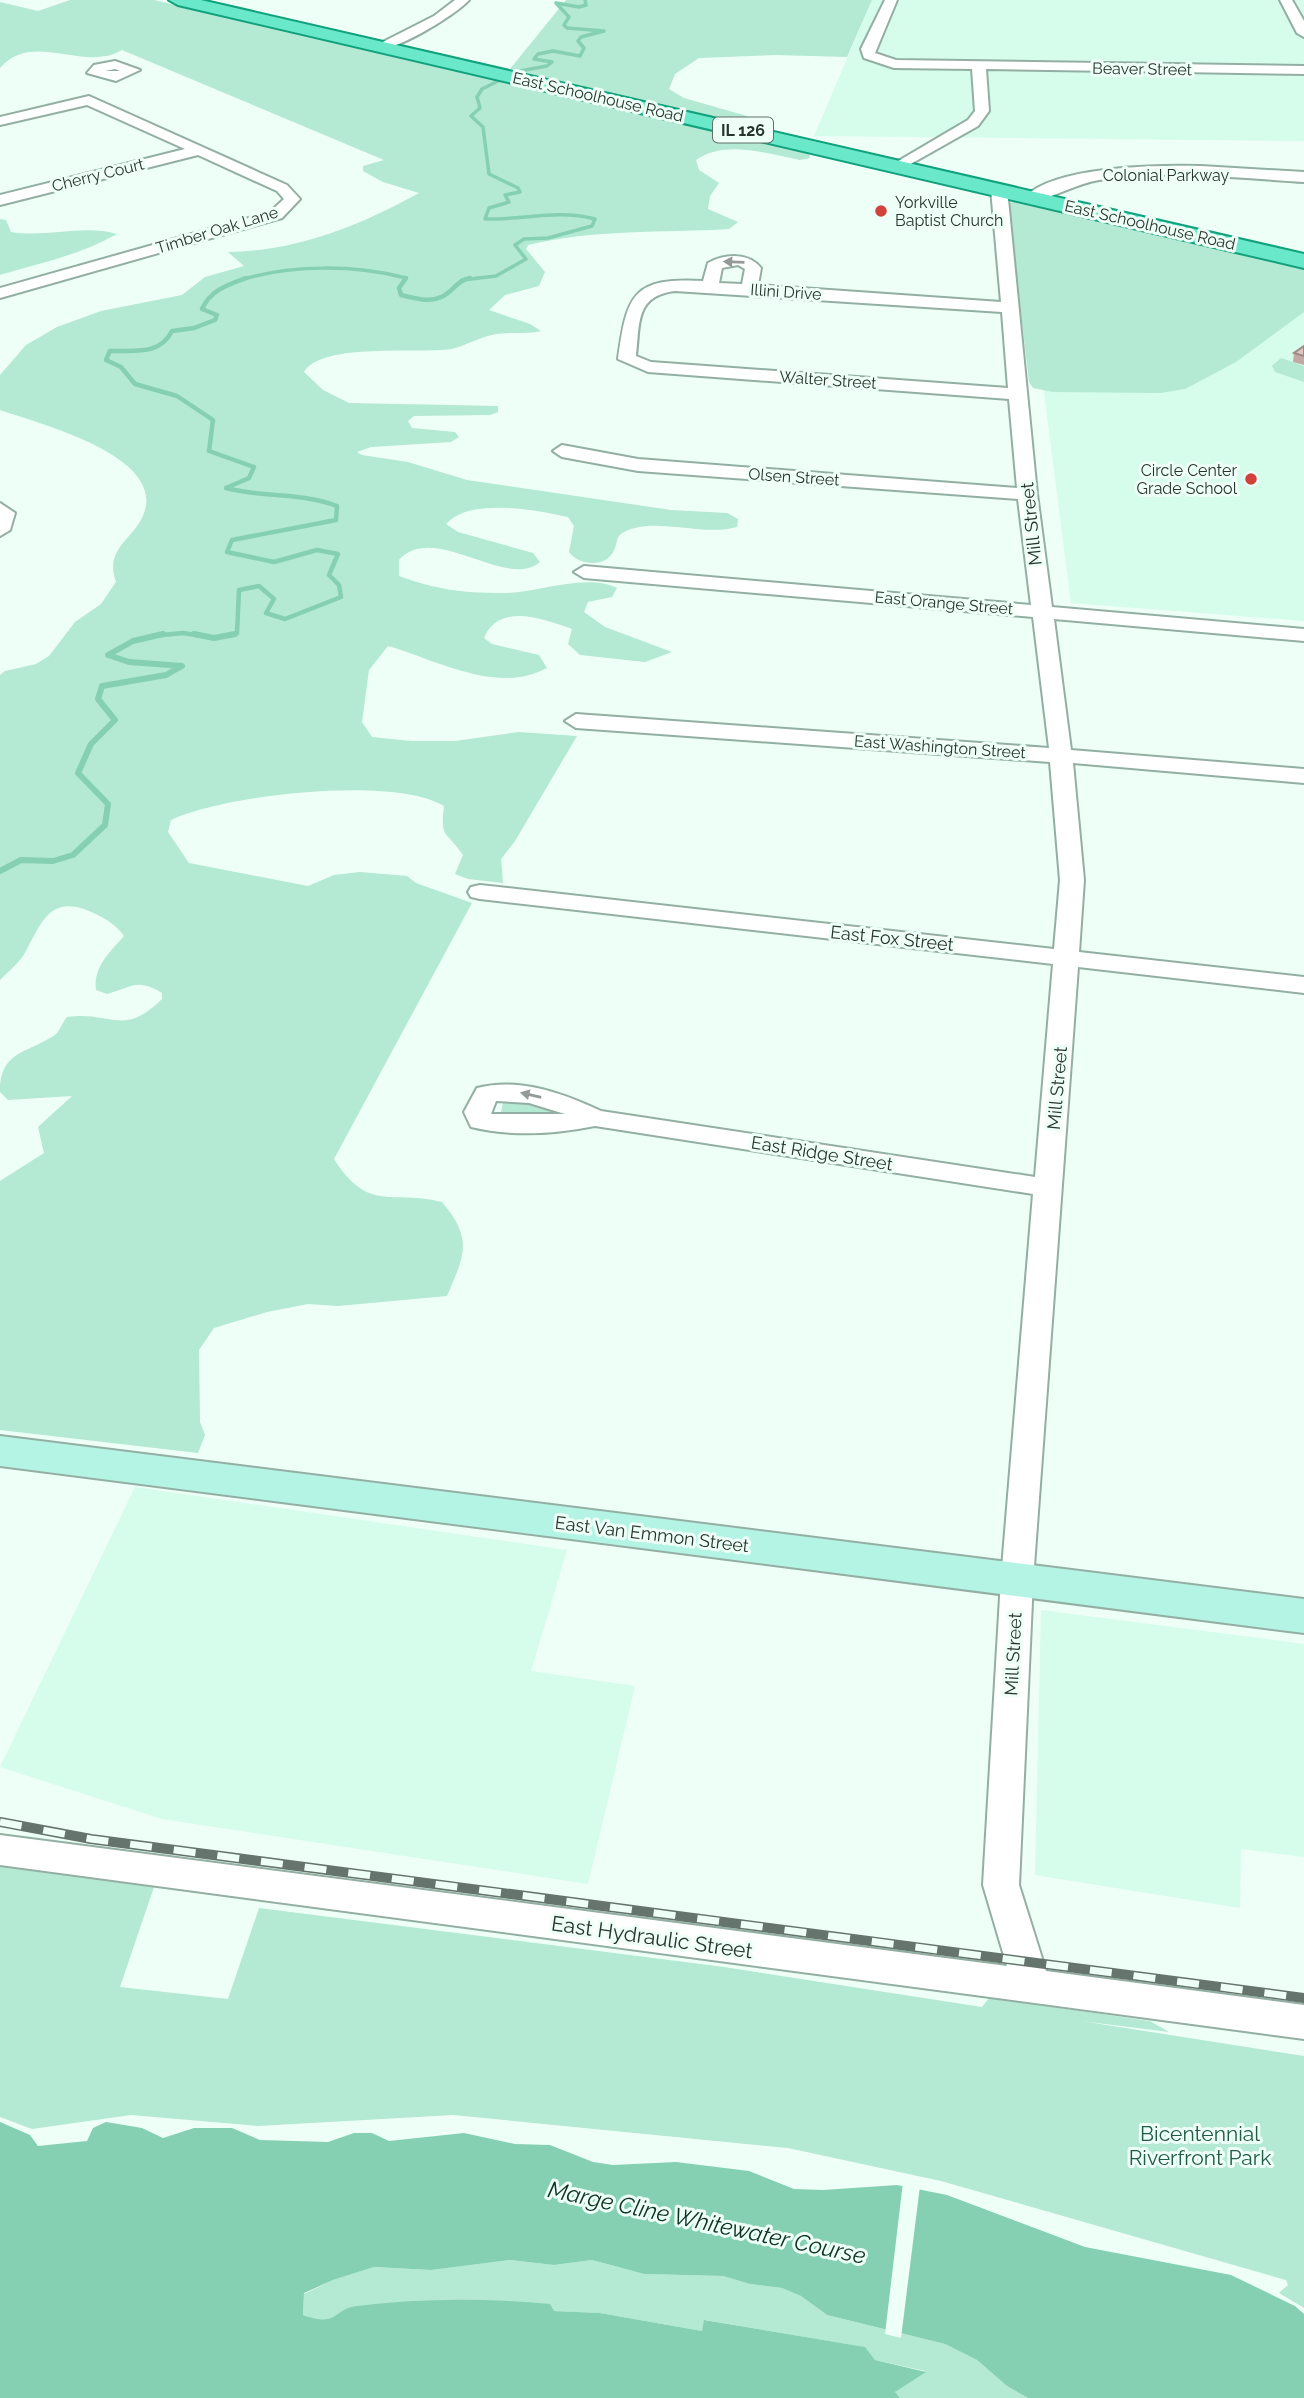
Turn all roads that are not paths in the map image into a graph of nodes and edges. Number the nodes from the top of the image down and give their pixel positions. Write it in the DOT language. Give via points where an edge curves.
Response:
graph roads {
  1 [pos="178,0"];
  2 [pos="463,0"];
  3 [pos="891,0"];
  4 [pos="1286,0"];
  5 [pos="1304,33"];
  6 [pos="380,47"];
  7 [pos="979,67"];
  8 [pos="1304,70"];
  9 [pos="99,76"];
  10 [pos="89,100"];
  11 [pos="177,119"];
  12 [pos="0,121"];
  13 [pos="151,126"];
  14 [pos="196,151"];
  15 [pos="900,166"];
  16 [pos="1304,177"];
  17 [pos="999,189"];
  18 [pos="1033,197"];
  19 [pos="0,200"];
  20 [pos="1304,261"];
  21 [pos="710,287"];
  22 [pos="749,290"];
  23 [pos="0,293"];
  24 [pos="1011,308"];
  25 [pos="637,363"];
  26 [pos="1019,394"];
  27 [pos="562,451"];
  28 [pos="1027,495"];
  29 [pos="0,509"];
  30 [pos="0,530"];
  31 [pos="584,572"];
  32 [pos="1041,611"];
  33 [pos="1304,635"];
  34 [pos="576,721"];
  35 [pos="1061,755"];
  36 [pos="1304,776"];
  37 [pos="481,892"];
  38 [pos="1068,957"];
  39 [pos="1304,985"];
  40 [pos="595,1118"];
  41 [pos="1049,1188"];
  42 [pos="0,1451"];
  43 [pos="1017,1580"];
  44 [pos="1304,1616"];
  45 [pos="0,1850"];
  46 [pos="1032,1986"];
  47 [pos="1304,2022"];
  1 -- 6 [label="main road, East Schoolhouse Road"];
  2 -- 6 [label="street" via="439,19"];
  3 -- 7 [label="street, Beaver Street" via="867,49 869,55 894,64"];
  4 -- 5 [label="street"];
  6 -- 15 [label="main road, East Schoolhouse Road / IL 126"];
  7 -- 8 [label="street, Beaver Street"];
  7 -- 15 [label="street" via="982,111 973,122"];
  9 -- 10 [label="street" via="85,85"];
  10 -- 12 [label="street"];
  10 -- 13 [label="street, Timber Oak Lane"];
  11 -- 13 [label="street"];
  13 -- 14 [label="street, Timber Oak Lane"];
  14 -- 19 [label="street, Cherry Court"];
  14 -- 23 [label="street, Timber Oak Lane" via="282,188 292,199 276,215"];
  15 -- 17 [label="main road, East Schoolhouse Road / IL 126"];
  16 -- 18 [label="street, Colonial Parkway" via="1124,172 1067,181"];
  17 -- 18 [label="main road, East Schoolhouse Road"];
  17 -- 24 [label="street, Mill Street"];
  18 -- 20 [label="main road, East Schoolhouse Road"];
  21 -- 22 [label="street, Illini Drive"];
  22 -- 21 [label="street, one-way" via="753,268 742,261 714,266"];
  21 -- 25 [label="street, Illini Drive" via="668,286 640,295 634,304 627,359"];
  22 -- 24 [label="street, Illini Drive"];
  24 -- 26 [label="street, Mill Street"];
  25 -- 26 [label="street, Walter Street"];
  26 -- 28 [label="street, Mill Street"];
  27 -- 28 [label="street, Olsen Street" via="638,465"];
  28 -- 32 [label="street, Mill Street"];
  29 -- 30 [label="street" via="5,513"];
  31 -- 32 [label="street, East Orange Street"];
  32 -- 33 [label="street, East Orange Street"];
  32 -- 35 [label="street, Mill Street"];
  34 -- 35 [label="street, East Washington Street"];
  35 -- 36 [label="street, East Washington Street"];
  35 -- 38 [label="street, Mill Street" via="1072,880"];
  37 -- 38 [label="street, East Fox Street"];
  38 -- 39 [label="street, East Fox Street"];
  38 -- 41 [label="street, Mill Street"];
  40 -- 41 [label="street, East Ridge Street"];
  41 -- 43 [label="street, Mill Street"];
  42 -- 43 [label="street, East Van Emmon Street"];
  43 -- 44 [label="street, East Van Emmon Street"];
  43 -- 46 [label="street, Mill Street" via="1002,1885"];
  45 -- 46 [label="street, East Hydraulic Street"];
  46 -- 47 [label="street, East Hydraulic Street"];
}
